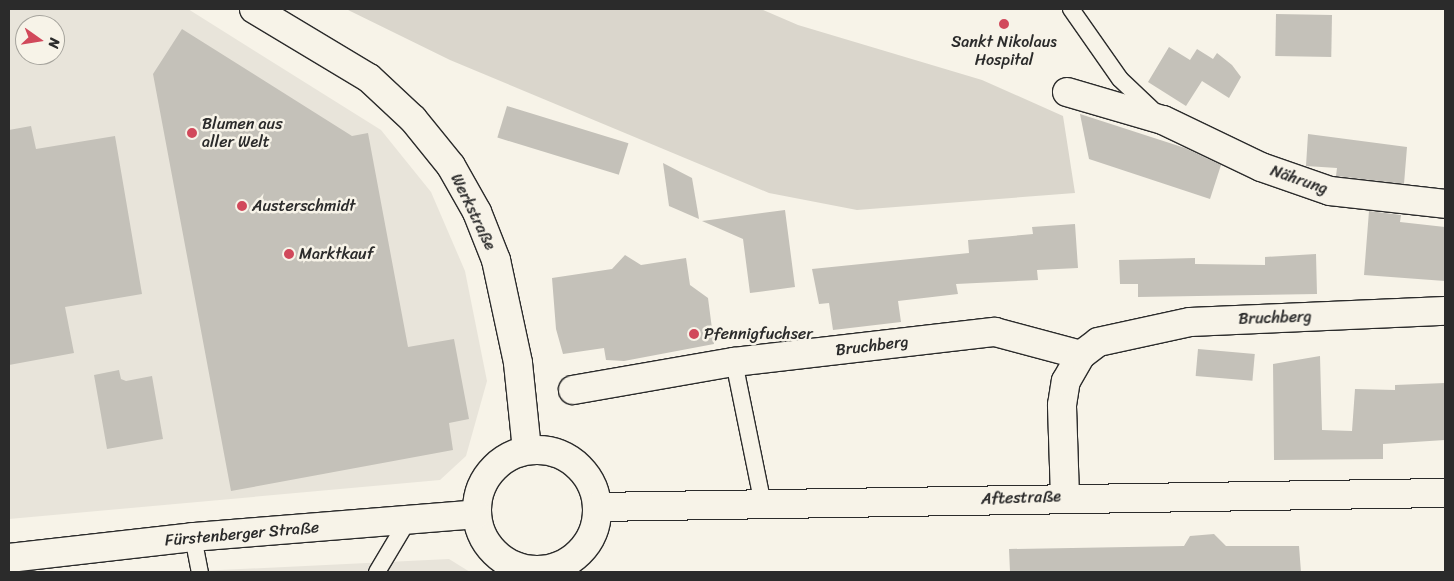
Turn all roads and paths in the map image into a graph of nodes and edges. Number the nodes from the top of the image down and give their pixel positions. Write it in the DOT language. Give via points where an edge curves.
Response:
graph roads {
  1 [pos="254,9"];
  2 [pos="1071,9"];
  3 [pos="1067,92"];
  4 [pos="1163,120"];
  5 [pos="1445,204"];
  6 [pos="1445,311"];
  7 [pos="1081,355"];
  8 [pos="734,362"];
  9 [pos="573,390"];
  10 [pos="527,450"];
  11 [pos="1445,493"];
  12 [pos="1065,497"];
  13 [pos="763,504"];
  14 [pos="597,508"];
  15 [pos="476,514"];
  16 [pos="408,520"];
  17 [pos="193,537"];
  18 [pos="9,558"];
  19 [pos="537,571"];
  20 [pos="200,572"];
  21 [pos="377,572"];
  1 -- 10 [label="street, Werkstraße" via="369,78 413,119 451,166 477,212 496,260 518,363"];
  2 -- 4 [label="lane, Nährung" via="1120,79"];
  3 -- 4 [label="street, Nährung"];
  4 -- 5 [label="street, Nährung" via="1261,166 1330,191"];
  6 -- 7 [label="street, Bruchberg" via="1190,322 1114,335"];
  7 -- 8 [label="street, Bruchberg" via="995,332"];
  7 -- 12 [label="street, Bruchberg" via="1066,381 1062,405"];
  8 -- 9 [label="street, Bruchberg"];
  8 -- 13 [label="lane"];
  10 -- 14 [label="street" via="543,450 575,463 586,475"];
  10 -- 15 [label="street" via="495,466 478,496"];
  11 -- 12 [label="street, Aftestraße"];
  12 -- 13 [label="street, Aftestraße"];
  13 -- 14 [label="street, Aftestraße"];
  14 -- 19 [label="street" via="595,527 573,558"];
  15 -- 16 [label="street, Fürstenberger Straße"];
  15 -- 19 [label="street" via="485,540 502,560"];
  16 -- 17 [label="street, Fürstenberger Straße"];
  16 -- 21 [label="lane"];
  17 -- 18 [label="street, Fürstenberger Straße"];
  17 -- 20 [label="lane"];
}
